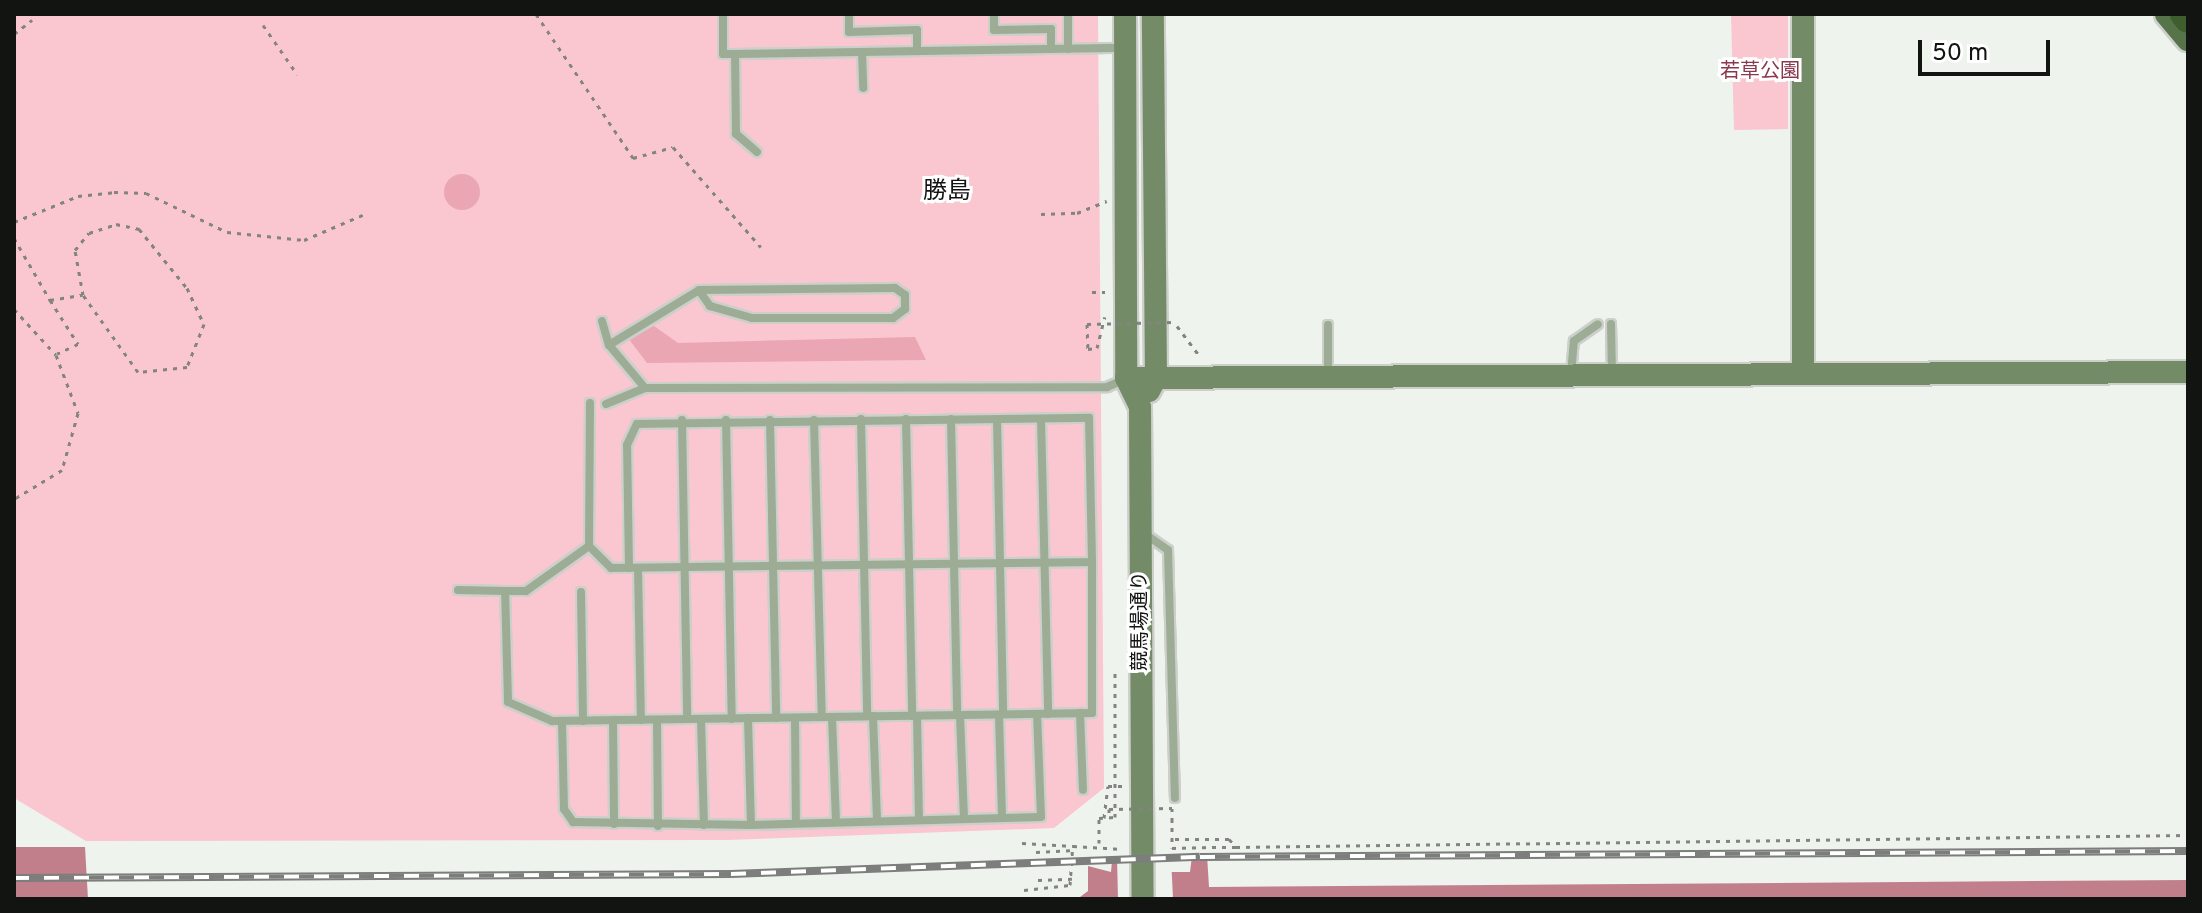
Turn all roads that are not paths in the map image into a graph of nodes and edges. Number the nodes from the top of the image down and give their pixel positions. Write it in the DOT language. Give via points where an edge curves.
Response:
graph roads {
  1 [pos="723,14"];
  2 [pos="1068,14"];
  3 [pos="1125,14"];
  4 [pos="1153,14"];
  5 [pos="1803,14"];
  6 [pos="2167,14"];
  7 [pos="2184,14"];
  8 [pos="994,17"];
  9 [pos="849,18"];
  10 [pos="2188,19"];
  11 [pos="2188,39"];
  12 [pos="1126,48"];
  13 [pos="1051,49"];
  14 [pos="1068,49"];
  15 [pos="917,51"];
  16 [pos="862,52"];
  17 [pos="735,54"];
  18 [pos="863,88"];
  19 [pos="757,152"];
  20 [pos="699,290"];
  21 [pos="602,321"];
  22 [pos="1598,324"];
  23 [pos="1611,324"];
  24 [pos="1328,325"];
  25 [pos="609,345"];
  26 [pos="2188,372"];
  27 [pos="1803,373"];
  28 [pos="1612,374"];
  29 [pos="1571,375"];
  30 [pos="1328,376"];
  31 [pos="1126,378"];
  32 [pos="1156,378"];
  33 [pos="645,388"];
  34 [pos="590,403"];
  35 [pos="606,404"];
  36 [pos="1140,407"];
  37 [pos="861,419"];
  38 [pos="906,419"];
  39 [pos="951,419"];
  40 [pos="997,419"];
  41 [pos="1041,419"];
  42 [pos="682,420"];
  43 [pos="726,420"];
  44 [pos="770,420"];
  45 [pos="814,420"];
  46 [pos="1141,531"];
  47 [pos="589,546"];
  48 [pos="1092,562"];
  49 [pos="1045,563"];
  50 [pos="954,564"];
  51 [pos="1000,564"];
  52 [pos="864,565"];
  53 [pos="909,565"];
  54 [pos="773,566"];
  55 [pos="818,566"];
  56 [pos="684,567"];
  57 [pos="729,567"];
  58 [pos="634,568"];
  59 [pos="458,590"];
  60 [pos="505,591"];
  61 [pos="581,592"];
  62 [pos="1080,713"];
  63 [pos="1001,714"];
  64 [pos="1037,714"];
  65 [pos="1048,714"];
  66 [pos="959,715"];
  67 [pos="870,716"];
  68 [pos="914,716"];
  69 [pos="827,717"];
  70 [pos="748,718"];
  71 [pos="776,718"];
  72 [pos="795,718"];
  73 [pos="687,719"];
  74 [pos="701,719"];
  75 [pos="732,719"];
  76 [pos="613,720"];
  77 [pos="641,720"];
  78 [pos="657,720"];
  79 [pos="562,721"];
  80 [pos="583,721"];
  81 [pos="1083,790"];
  82 [pos="1175,798"];
  83 [pos="964,818"];
  84 [pos="1002,818"];
  85 [pos="877,819"];
  86 [pos="919,819"];
  87 [pos="836,821"];
  88 [pos="796,823"];
  89 [pos="614,824"];
  90 [pos="704,825"];
  91 [pos="751,825"];
  92 [pos="658,826"];
  93 [pos="1143,899"];
  1 -- 17 [label="lane" via="723,54"];
  2 -- 14 [label="lane"];
  3 -- 12 [label="street, 競馬場通り"];
  4 -- 32 [label="street, 競馬場通り"];
  5 -- 27 [label="street"];
  6 -- 11 [label="main road"];
  7 -- 10 [label="highway"];
  8 -- 13 [label="lane" via="994,30 1051,29"];
  9 -- 15 [label="lane" via="849,32 917,30"];
  12 -- 14 [label="lane"];
  12 -- 31 [label="street, 競馬場通り"];
  13 -- 14 [label="lane"];
  13 -- 15 [label="lane"];
  15 -- 16 [label="lane"];
  16 -- 17 [label="lane"];
  16 -- 18 [label="lane"];
  17 -- 19 [label="lane" via="736,134"];
  20 -- 20 [label="lane" via="895,288 905,295 905,309 893,318 752,318 710,306"];
  20 -- 25 [label="lane"];
  21 -- 25 [label="lane"];
  22 -- 29 [label="lane" via="1574,341"];
  23 -- 28 [label="lane"];
  24 -- 30 [label="lane"];
  25 -- 33 [label="lane"];
  26 -- 27 [label="street"];
  27 -- 28 [label="street"];
  28 -- 29 [label="street"];
  29 -- 30 [label="street"];
  30 -- 32 [label="street"];
  31 -- 32 [label="street"];
  31 -- 33 [label="lane" via="1107,387"];
  31 -- 36 [label="street, 競馬場通り"];
  32 -- 36 [label="street, 競馬場通り"];
  33 -- 35 [label="lane"];
  34 -- 47 [label="lane"];
  36 -- 46 [label="street, 競馬場通り"];
  37 -- 38 [label="lane"];
  37 -- 45 [label="lane"];
  37 -- 52 [label="lane"];
  38 -- 39 [label="lane"];
  38 -- 53 [label="lane"];
  39 -- 40 [label="lane"];
  39 -- 50 [label="lane"];
  40 -- 41 [label="lane"];
  40 -- 51 [label="lane"];
  41 -- 48 [label="lane" via="1089,418"];
  41 -- 49 [label="lane"];
  42 -- 43 [label="lane"];
  42 -- 56 [label="lane"];
  42 -- 58 [label="lane" via="650,420 629,434"];
  43 -- 44 [label="lane"];
  43 -- 57 [label="lane"];
  44 -- 45 [label="lane"];
  44 -- 54 [label="lane"];
  45 -- 55 [label="lane"];
  46 -- 82 [label="lane" via="1168,550"];
  46 -- 93 [label="street, 競馬場通り"];
  47 -- 58 [label="lane" via="611,568"];
  47 -- 60 [label="lane" via="526,591"];
  48 -- 49 [label="lane"];
  48 -- 62 [label="lane" via="1092,713"];
  49 -- 51 [label="lane"];
  49 -- 65 [label="lane"];
  50 -- 51 [label="lane"];
  50 -- 53 [label="lane"];
  50 -- 66 [label="lane"];
  51 -- 63 [label="lane"];
  52 -- 53 [label="lane"];
  52 -- 55 [label="lane"];
  52 -- 67 [label="lane"];
  53 -- 68 [label="lane"];
  54 -- 55 [label="lane"];
  54 -- 57 [label="lane"];
  54 -- 71 [label="lane"];
  55 -- 69 [label="lane"];
  56 -- 57 [label="lane"];
  56 -- 58 [label="lane"];
  56 -- 73 [label="lane"];
  57 -- 75 [label="lane"];
  58 -- 77 [label="lane"];
  59 -- 60 [label="lane"];
  60 -- 79 [label="lane" via="508,702"];
  61 -- 80 [label="lane"];
  62 -- 65 [label="lane"];
  62 -- 81 [label="lane"];
  63 -- 64 [label="lane"];
  63 -- 66 [label="lane"];
  63 -- 84 [label="lane"];
  64 -- 65 [label="lane"];
  64 -- 84 [label="lane" via="1041,817"];
  66 -- 68 [label="lane"];
  66 -- 83 [label="lane"];
  67 -- 68 [label="lane"];
  67 -- 69 [label="lane"];
  67 -- 85 [label="lane"];
  68 -- 86 [label="lane"];
  69 -- 72 [label="lane"];
  69 -- 87 [label="lane"];
  70 -- 71 [label="lane"];
  70 -- 75 [label="lane"];
  70 -- 91 [label="lane"];
  71 -- 72 [label="lane"];
  72 -- 88 [label="lane"];
  73 -- 74 [label="lane"];
  73 -- 78 [label="lane"];
  74 -- 75 [label="lane"];
  74 -- 90 [label="lane"];
  76 -- 77 [label="lane"];
  76 -- 80 [label="lane"];
  76 -- 89 [label="lane"];
  77 -- 78 [label="lane"];
  78 -- 92 [label="lane"];
  79 -- 80 [label="lane"];
  79 -- 89 [label="lane" via="568,818"];
  83 -- 84 [label="lane"];
  83 -- 86 [label="lane"];
  85 -- 86 [label="lane"];
  85 -- 87 [label="lane"];
  87 -- 88 [label="lane"];
  88 -- 91 [label="lane"];
  89 -- 92 [label="lane"];
  90 -- 91 [label="lane"];
  90 -- 92 [label="lane"];
}
